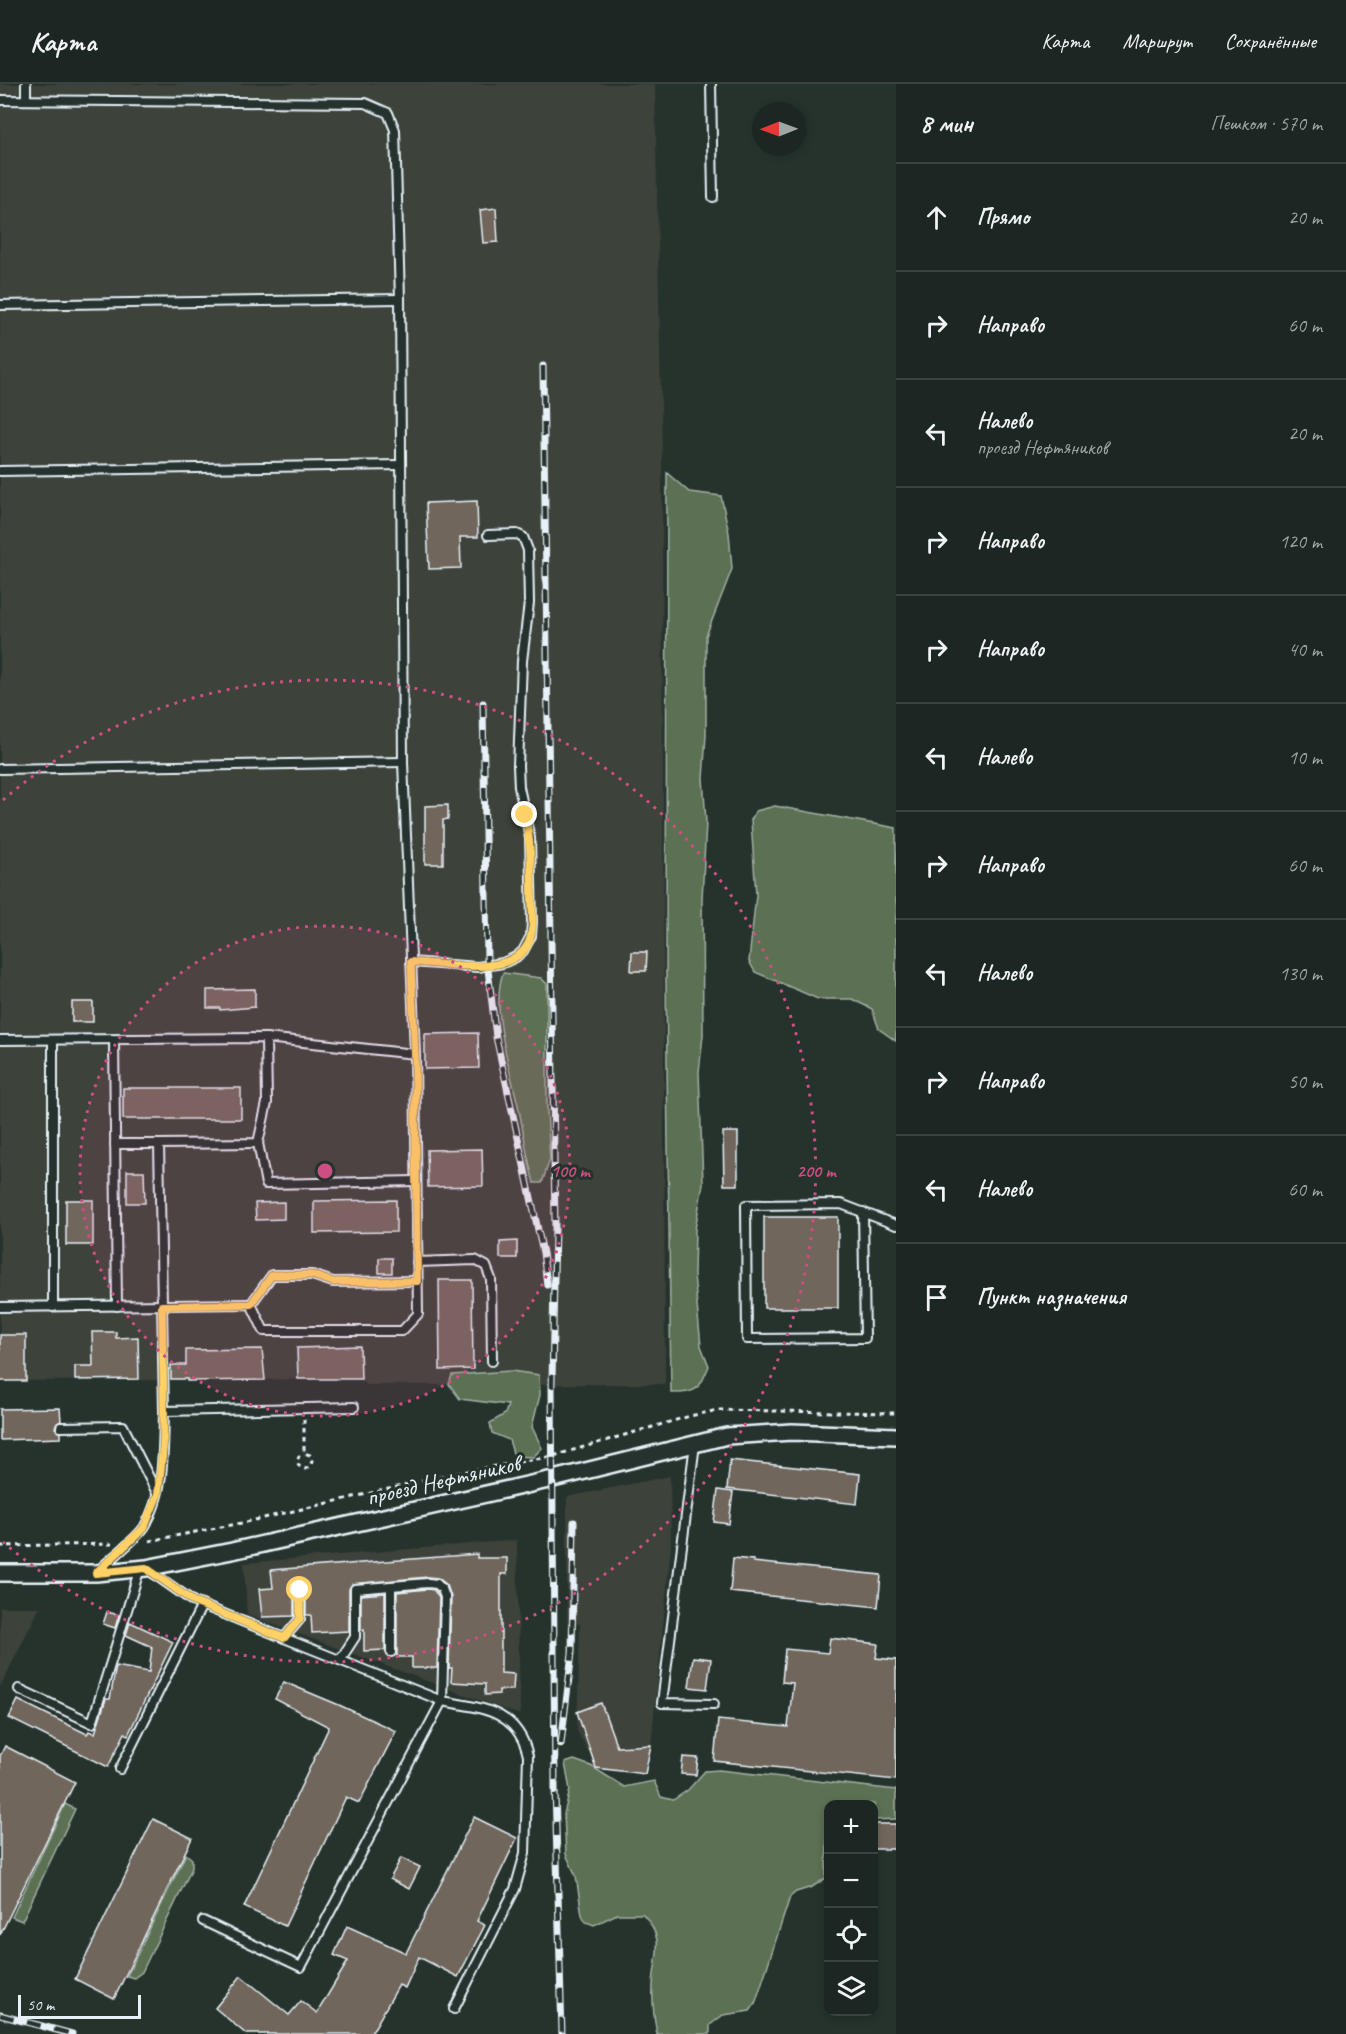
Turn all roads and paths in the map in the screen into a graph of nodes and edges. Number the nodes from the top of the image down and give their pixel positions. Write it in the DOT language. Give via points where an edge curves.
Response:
graph roads {
  1 [pos="26,84"];
  2 [pos="711,84"];
  3 [pos="0,100"];
  4 [pos="26,100"];
  5 [pos="713,197"];
  6 [pos="400,299"];
  7 [pos="0,305"];
  8 [pos="401,465"];
  9 [pos="0,471"];
  10 [pos="488,535"];
  11 [pos="403,762"];
  12 [pos="0,769"];
  13 [pos="411,962"];
  14 [pos="266,1038"];
  15 [pos="0,1040"];
  16 [pos="53,1040"];
  17 [pos="114,1040"];
  18 [pos="415,1054"];
  19 [pos="258,1143"];
  20 [pos="115,1144"];
  21 [pos="159,1144"];
  22 [pos="416,1181"];
  23 [pos="863,1212"];
  24 [pos="896,1225"];
  25 [pos="417,1262"];
  26 [pos="417,1281"];
  27 [pos="251,1304"];
  28 [pos="117,1306"];
  29 [pos="162,1306"];
  30 [pos="0,1307"];
  31 [pos="53,1307"];
  32 [pos="492,1361"];
  33 [pos="354,1407"];
  34 [pos="304,1408"];
  35 [pos="164,1411"];
  36 [pos="896,1413"];
  37 [pos="61,1427"];
  38 [pos="896,1436"];
  39 [pos="696,1443"];
  40 [pos="304,1453"];
  41 [pos="158,1494"];
  42 [pos="128,1543"];
  43 [pos="0,1546"];
  44 [pos="143,1568"];
  45 [pos="0,1573"];
  46 [pos="96,1573"];
  47 [pos="391,1586"];
  48 [pos="300,1590"];
  49 [pos="202,1605"];
  50 [pos="284,1638"];
  51 [pos="391,1652"];
  52 [pos="340,1660"];
  53 [pos="19,1689"];
  54 [pos="441,1701"];
  55 [pos="714,1704"];
  56 [pos="120,1769"];
  57 [pos="204,1921"];
  58 [pos="454,2009"];
  1 -- 4 [label="lane"];
  2 -- 5 [label="lane"];
  3 -- 4 [label="lane"];
  4 -- 6 [label="lane" via="365,103 388,113 395,130"];
  6 -- 7 [label="lane"];
  6 -- 8 [label="lane"];
  8 -- 9 [label="lane"];
  8 -- 11 [label="lane"];
  10 -- 13 [label="lane" via="517,534 523,537 528,550 529,603 522,661 518,766 530,838 531,936 523,951 503,963 478,967"];
  11 -- 12 [label="lane"];
  11 -- 13 [label="lane"];
  13 -- 18 [label="lane"];
  14 -- 17 [label="lane"];
  14 -- 18 [label="lane"];
  14 -- 19 [label="lane" via="267,1103"];
  15 -- 16 [label="lane"];
  16 -- 17 [label="lane"];
  16 -- 31 [label="lane"];
  17 -- 20 [label="lane"];
  18 -- 22 [label="lane"];
  19 -- 21 [label="lane"];
  19 -- 22 [label="lane" via="266,1184"];
  20 -- 21 [label="lane"];
  20 -- 28 [label="lane"];
  21 -- 29 [label="lane"];
  22 -- 25 [label="lane"];
  23 -- 23 [label="lane" via="841,1204 746,1205 747,1339 865,1338"];
  23 -- 24 [label="lane"];
  25 -- 26 [label="lane"];
  25 -- 32 [label="lane" via="475,1260 486,1266 491,1279"];
  26 -- 27 [label="lane" via="333,1282 312,1275 272,1275"];
  26 -- 27 [label="lane" via="418,1314 402,1331 264,1331"];
  27 -- 29 [label="lane"];
  28 -- 29 [label="lane"];
  28 -- 31 [label="lane"];
  29 -- 35 [label="lane"];
  30 -- 31 [label="lane"];
  33 -- 34 [label="lane"];
  34 -- 35 [label="lane"];
  34 -- 40 [label="path"];
  35 -- 41 [label="lane"];
  36 -- 42 [label="path" via="718,1410 553,1456 457,1473 242,1524"];
  37 -- 41 [label="lane" via="123,1426"];
  38 -- 39 [label="street, проезд Нефтяников" via="756,1433"];
  39 -- 44 [label="street, проезд Нефтяников" via="553,1479"];
  39 -- 55 [label="lane" via="662,1703"];
  40 -- 40 [label="path" via="297,1461 305,1469 312,1461"];
  41 -- 42 [label="lane" via="144,1528"];
  42 -- 43 [label="path"];
  42 -- 46 [label="lane"];
  44 -- 46 [label="street, проезд Нефтяников"];
  44 -- 49 [label="lane"];
  44 -- 53 [label="lane" via="92,1723"];
  45 -- 46 [label="street, проезд Нефтяников"];
  47 -- 51 [label="lane"];
  47 -- 52 [label="lane" via="355,1589 355,1637"];
  47 -- 54 [label="lane" via="428,1583 442,1589 445,1597"];
  48 -- 50 [label="lane" via="300,1619"];
  49 -- 50 [label="lane"];
  49 -- 56 [label="lane"];
  50 -- 52 [label="lane"];
  52 -- 54 [label="lane"];
  54 -- 57 [label="lane" via="301,1967"];
  54 -- 58 [label="lane" via="502,1715 516,1727 528,1756 525,1853 515,1889"];
}
